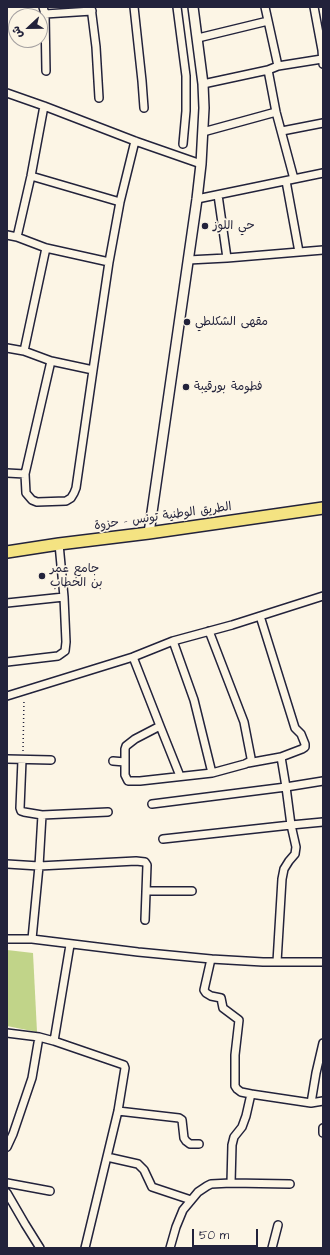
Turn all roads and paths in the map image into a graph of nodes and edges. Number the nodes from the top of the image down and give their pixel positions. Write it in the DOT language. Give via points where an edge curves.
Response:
graph roads {
  1 [pos="134,7"];
  2 [pos="177,7"];
  3 [pos="193,7"];
  4 [pos="265,7"];
  5 [pos="314,7"];
  6 [pos="91,9"];
  7 [pos="48,11"];
  8 [pos="268,21"];
  9 [pos="198,38"];
  10 [pos="45,48"];
  11 [pos="323,50"];
  12 [pos="322,61"];
  13 [pos="278,66"];
  14 [pos="268,70"];
  15 [pos="46,71"];
  16 [pos="203,84"];
  17 [pos="7,94"];
  18 [pos="99,98"];
  19 [pos="44,106"];
  20 [pos="144,108"];
  21 [pos="276,112"];
  22 [pos="323,123"];
  23 [pos="282,131"];
  24 [pos="202,132"];
  25 [pos="134,141"];
  26 [pos="183,144"];
  27 [pos="201,164"];
  28 [pos="323,173"];
  29 [pos="31,176"];
  30 [pos="294,179"];
  31 [pos="286,181"];
  32 [pos="218,195"];
  33 [pos="197,199"];
  34 [pos="120,202"];
  35 [pos="7,235"];
  36 [pos="17,237"];
  37 [pos="46,248"];
  38 [pos="323,250"];
  39 [pos="299,252"];
  40 [pos="227,258"];
  41 [pos="188,260"];
  42 [pos="109,262"];
  43 [pos="7,348"];
  44 [pos="24,352"];
  45 [pos="51,360"];
  46 [pos="93,370"];
  47 [pos="7,473"];
  48 [pos="25,474"];
  49 [pos="323,508"];
  50 [pos="149,533"];
  51 [pos="60,544"];
  52 [pos="7,552"];
  53 [pos="64,596"];
  54 [pos="323,597"];
  55 [pos="7,602"];
  56 [pos="260,616"];
  57 [pos="209,631"];
  58 [pos="173,641"];
  59 [pos="133,657"];
  60 [pos="7,662"];
  61 [pos="25,691"];
  62 [pos="7,696"];
  63 [pos="160,726"];
  64 [pos="281,757"];
  65 [pos="7,759"];
  66 [pos="22,760"];
  67 [pos="51,760"];
  68 [pos="112,761"];
  69 [pos="125,762"];
  70 [pos="248,763"];
  71 [pos="212,773"];
  72 [pos="180,776"];
  73 [pos="323,781"];
  74 [pos="286,787"];
  75 [pos="152,804"];
  76 [pos="108,812"];
  77 [pos="42,815"];
  78 [pos="323,822"];
  79 [pos="291,825"];
  80 [pos="163,839"];
  81 [pos="7,864"];
  82 [pos="39,866"];
  83 [pos="146,891"];
  84 [pos="192,891"];
  85 [pos="145,920"];
  86 [pos="7,938"];
  87 [pos="32,939"];
  88 [pos="70,945"];
  89 [pos="211,959"];
  90 [pos="277,962"];
  91 [pos="323,962"];
  92 [pos="7,1033"];
  93 [pos="39,1037"];
  94 [pos="54,1041"];
  95 [pos="323,1043"];
  96 [pos="251,1094"];
  97 [pos="323,1101"];
  98 [pos="310,1103"];
  99 [pos="118,1111"];
  100 [pos="323,1128"];
  101 [pos="323,1133"];
  102 [pos="199,1144"];
  103 [pos="7,1148"];
  104 [pos="107,1157"];
  105 [pos="7,1182"];
  106 [pos="231,1183"];
  107 [pos="290,1184"];
  108 [pos="50,1191"];
  109 [pos="7,1193"];
  110 [pos="191,1200"];
  111 [pos="278,1225"];
  112 [pos="40,1248"];
  113 [pos="85,1248"];
  114 [pos="170,1248"];
  115 [pos="272,1248"];
  1 -- 20 [label="street"];
  2 -- 26 [label="street" via="186,76"];
  3 -- 9 [label="street"];
  4 -- 8 [label="street"];
  5 -- 11 [label="street"];
  6 -- 7 [label="street"];
  6 -- 18 [label="street"];
  8 -- 9 [label="street"];
  8 -- 13 [label="street"];
  9 -- 16 [label="street"];
  10 -- 15 [label="street"];
  11 -- 12 [label="street"];
  12 -- 13 [label="street"];
  13 -- 14 [label="street"];
  14 -- 16 [label="street"];
  14 -- 21 [label="street"];
  16 -- 24 [label="street"];
  17 -- 19 [label="street"];
  19 -- 25 [label="street"];
  19 -- 29 [label="street"];
  21 -- 23 [label="street"];
  21 -- 24 [label="street"];
  22 -- 23 [label="street"];
  23 -- 30 [label="street"];
  24 -- 27 [label="street"];
  25 -- 27 [label="street"];
  25 -- 34 [label="street"];
  27 -- 33 [label="street"];
  28 -- 30 [label="street"];
  29 -- 34 [label="street"];
  29 -- 36 [label="street"];
  30 -- 31 [label="street"];
  31 -- 32 [label="street"];
  31 -- 39 [label="street"];
  32 -- 33 [label="street"];
  32 -- 40 [label="street"];
  33 -- 41 [label="street"];
  34 -- 42 [label="street"];
  35 -- 36 [label="street"];
  36 -- 37 [label="street"];
  37 -- 42 [label="street"];
  37 -- 44 [label="street"];
  38 -- 39 [label="street"];
  39 -- 40 [label="street"];
  40 -- 41 [label="street"];
  41 -- 50 [label="street"];
  42 -- 46 [label="street"];
  43 -- 44 [label="street"];
  44 -- 45 [label="street"];
  45 -- 46 [label="street"];
  45 -- 48 [label="street"];
  46 -- 48 [label="street" via="74,493 71,498 66,501 32,500 26,493"];
  47 -- 48 [label="street"];
  49 -- 50 [label="main road, الطريق الوطنية تونس - حزوة"];
  50 -- 51 [label="main road, الطريق الوطنية تونس - حزوة"];
  51 -- 52 [label="main road, الطريق الوطنية تونس - حزوة"];
  51 -- 53 [label="street"];
  53 -- 55 [label="street"];
  53 -- 60 [label="street" via="65,651 58,656"];
  54 -- 56 [label="street"];
  56 -- 57 [label="street"];
  56 -- 64 [label="street" via="295,728 305,744 302,749"];
  57 -- 58 [label="street"];
  57 -- 70 [label="street" via="244,722 251,758"];
  58 -- 59 [label="street"];
  58 -- 71 [label="street" via="194,700"];
  59 -- 61 [label="street"];
  59 -- 63 [label="street"];
  61 -- 62 [label="street"];
  61 -- 66 [label="path"];
  63 -- 69 [label="street" via="128,744 125,749"];
  63 -- 72 [label="street"];
  64 -- 70 [label="street"];
  64 -- 74 [label="street"];
  65 -- 66 [label="street"];
  66 -- 67 [label="street"];
  66 -- 77 [label="street" via="21,811"];
  68 -- 69 [label="street"];
  69 -- 72 [label="street" via="126,779 131,782"];
  70 -- 71 [label="street"];
  71 -- 72 [label="street"];
  73 -- 74 [label="street"];
  74 -- 75 [label="street"];
  74 -- 79 [label="street"];
  76 -- 77 [label="street"];
  77 -- 82 [label="street"];
  78 -- 79 [label="street"];
  79 -- 80 [label="street"];
  79 -- 90 [label="street" via="296,847 295,854 284,869 282,879"];
  81 -- 82 [label="street"];
  82 -- 83 [label="street" via="142,861 147,865"];
  82 -- 87 [label="street"];
  83 -- 84 [label="street"];
  83 -- 85 [label="street"];
  86 -- 87 [label="street"];
  87 -- 88 [label="street"];
  88 -- 89 [label="street"];
  88 -- 94 [label="street"];
  89 -- 90 [label="street"];
  89 -- 96 [label="street" via="204,990 211,996 221,998 223,1008 238,1020 235,1086 241,1092"];
  90 -- 91 [label="street"];
  92 -- 93 [label="street"];
  93 -- 94 [label="street"];
  93 -- 103 [label="street" via="32,1078"];
  94 -- 99 [label="street" via="124,1065"];
  95 -- 98 [label="street"];
  96 -- 98 [label="street"];
  96 -- 106 [label="street" via="242,1127 234,1136"];
  97 -- 98 [label="street"];
  99 -- 102 [label="street" via="179,1118 182,1120 186,1141 190,1144"];
  99 -- 104 [label="street"];
  100 -- 101 [label="street"];
  104 -- 110 [label="street" via="138,1164 144,1170 152,1187"];
  104 -- 113 [label="street"];
  105 -- 108 [label="street"];
  106 -- 107 [label="street"];
  106 -- 110 [label="street" via="210,1184"];
  109 -- 112 [label="street"];
  110 -- 114 [label="street" via="179,1218"];
  111 -- 115 [label="street"];
}
